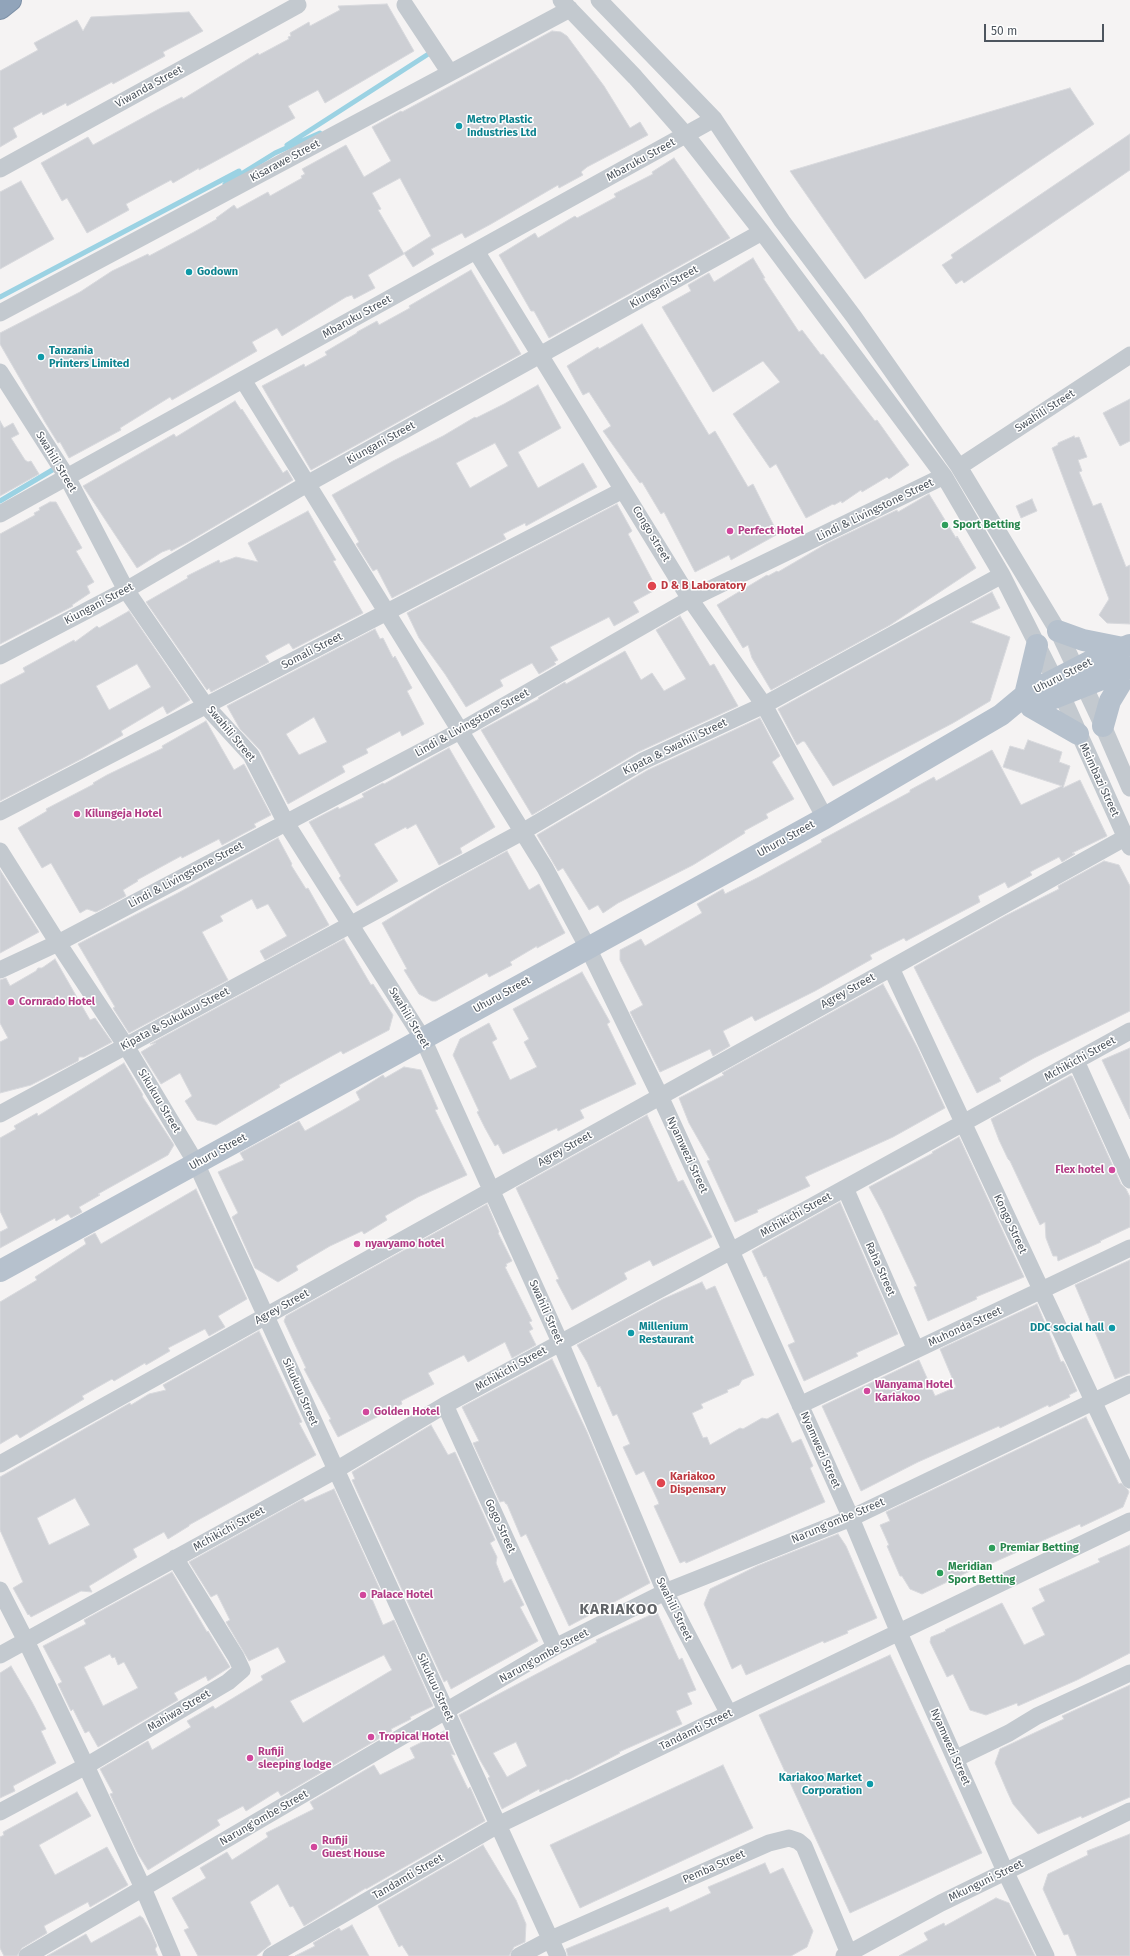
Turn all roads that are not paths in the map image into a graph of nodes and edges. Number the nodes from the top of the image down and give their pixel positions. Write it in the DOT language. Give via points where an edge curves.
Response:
graph roads {
  1 [pos="10,0"];
  2 [pos="599,0"];
  3 [pos="565,4"];
  4 [pos="298,5"];
  5 [pos="405,5"];
  6 [pos="0,8"];
  7 [pos="450,73"];
  8 [pos="714,119"];
  9 [pos="686,135"];
  10 [pos="0,169"];
  11 [pos="762,232"];
  12 [pos="476,251"];
  13 [pos="0,313"];
  14 [pos="541,355"];
  15 [pos="1130,355"];
  16 [pos="0,372"];
  17 [pos="243,380"];
  18 [pos="959,466"];
  19 [pos="944,476"];
  20 [pos="67,477"];
  21 [pos="307,484"];
  22 [pos="623,490"];
  23 [pos="0,514"];
  24 [pos="1002,575"];
  25 [pos="126,590"];
  26 [pos="690,599"];
  27 [pos="386,612"];
  28 [pos="1058,631"];
  29 [pos="1037,645"];
  30 [pos="0,656"];
  31 [pos="1128,657"];
  32 [pos="1080,677"];
  33 [pos="1058,688"];
  34 [pos="1028,701"];
  35 [pos="764,705"];
  36 [pos="206,706"];
  37 [pos="1103,726"];
  38 [pos="460,731"];
  39 [pos="1078,734"];
  40 [pos="1130,788"];
  41 [pos="0,812"];
  42 [pos="824,818"];
  43 [pos="286,823"];
  44 [pos="522,832"];
  45 [pos="1128,840"];
  46 [pos="0,851"];
  47 [pos="351,925"];
  48 [pos="58,943"];
  49 [pos="588,948"];
  50 [pos="891,968"];
  51 [pos="0,970"];
  52 [pos="1130,1031"];
  53 [pos="423,1039"];
  54 [pos="126,1046"];
  55 [pos="1076,1061"];
  56 [pos="660,1096"];
  57 [pos="0,1114"];
  58 [pos="963,1123"];
  59 [pos="196,1163"];
  60 [pos="1130,1180"];
  61 [pos="845,1188"];
  62 [pos="492,1190"];
  63 [pos="1130,1248"];
  64 [pos="731,1251"];
  65 [pos="0,1271"];
  66 [pos="1041,1290"];
  67 [pos="266,1316"];
  68 [pos="560,1342"];
  69 [pos="916,1350"];
  70 [pos="1130,1384"];
  71 [pos="1093,1401"];
  72 [pos="445,1405"];
  73 [pos="800,1405"];
  74 [pos="0,1464"];
  75 [pos="336,1470"];
  76 [pos="1130,1480"];
  77 [pos="851,1518"];
  78 [pos="1130,1522"];
  79 [pos="175,1558"];
  80 [pos="0,1590"];
  81 [pos="665,1592"];
  82 [pos="899,1633"];
  83 [pos="26,1641"];
  84 [pos="555,1647"];
  85 [pos="0,1655"];
  86 [pos="1130,1673"];
  87 [pos="446,1712"];
  88 [pos="729,1714"];
  89 [pos="955,1759"];
  90 [pos="86,1766"];
  91 [pos="1130,1811"];
  92 [pos="0,1812"];
  93 [pos="498,1825"];
  94 [pos="1005,1872"];
  95 [pos="143,1888"];
  96 [pos="551,1939"];
  97 [pos="848,1955"];
  98 [pos="27,1956"];
  99 [pos="172,1956"];
  100 [pos="271,1956"];
  101 [pos="519,1956"];
  102 [pos="558,1956"];
  103 [pos="1046,1956"];
  1 -- 6 [label="highway"];
  2 -- 8 [label="street"];
  3 -- 7 [label="street, Kisarawe Street"];
  3 -- 9 [label="street, Msimbazi Street"];
  4 -- 10 [label="street, Viwanda Street"];
  5 -- 7 [label="street"];
  7 -- 13 [label="street, Kisarawe Street"];
  8 -- 9 [label="street, Mbaruku Street"];
  8 -- 18 [label="street" via="782,221"];
  9 -- 11 [label="street, Msimbazi Street"];
  9 -- 12 [label="street, Mbaruku Street"];
  11 -- 14 [label="street, Kiungani Street"];
  11 -- 19 [label="street, Msimbazi Street"];
  12 -- 14 [label="street, Congo street"];
  12 -- 17 [label="street, Mbaruku Street"];
  14 -- 21 [label="street, Kiungani Street"];
  14 -- 22 [label="street, Congo street"];
  15 -- 18 [label="street, Swahili Street"];
  16 -- 20 [label="street, Swahili Street"];
  17 -- 20 [label="street, Mbaruku Street"];
  17 -- 21 [label="street, Nyamwezi Street"];
  18 -- 28 [label="street"];
  19 -- 24 [label="street, Msimbazi Street"];
  19 -- 26 [label="street, Lindi & Livingstone Street"];
  20 -- 23 [label="street, Mbaruku Street"];
  20 -- 25 [label="street, Swahili Street"];
  21 -- 25 [label="street, Kiungani Street"];
  21 -- 27 [label="street, Nyamwezi Street"];
  22 -- 26 [label="street, Congo street"];
  22 -- 27 [label="street, Somali Street"];
  24 -- 29 [label="street, Msimbazi Street"];
  24 -- 35 [label="street, Kipata & Swahili Street"];
  25 -- 30 [label="street, Kiungani Street"];
  25 -- 36 [label="street, Swahili Street"];
  26 -- 35 [label="street, Congo street"];
  26 -- 38 [label="street, Lindi & Livingstone Street"];
  27 -- 36 [label="street, Somali Street"];
  27 -- 38 [label="street, Nyamwezi Street"];
  28 -- 31 [label="main road"];
  28 -- 32 [label="street"];
  29 -- 33 [label="street, Msimbazi Street"];
  29 -- 34 [label="main road"];
  31 -- 32 [label="main road, Uhuru Street"];
  31 -- 37 [label="main road"];
  32 -- 33 [label="main road, Uhuru Street"];
  32 -- 37 [label="street"];
  33 -- 34 [label="main road, Uhuru Street"];
  33 -- 39 [label="street, Msimbazi Street"];
  34 -- 39 [label="main road"];
  34 -- 42 [label="main road, Uhuru Street"];
  35 -- 42 [label="street, Congo street"];
  35 -- 44 [label="street, Kipata & Swahili Street" via="643,761"];
  36 -- 41 [label="street, Somali Street"];
  36 -- 43 [label="street, Swahili Street" via="251,755"];
  37 -- 40 [label="street"];
  38 -- 43 [label="street, Lindi & Livingstone Street"];
  38 -- 44 [label="street, Nyamwezi Street"];
  39 -- 45 [label="street, Msimbazi Street"];
  42 -- 49 [label="main road, Uhuru Street"];
  43 -- 47 [label="street, Swahili Street"];
  43 -- 48 [label="street, Lindi & Livingstone Street"];
  44 -- 47 [label="street, Kipata & Swahili Street"];
  44 -- 49 [label="street, Nyamwezi Street"];
  45 -- 50 [label="street, Agrey Street"];
  46 -- 48 [label="street, Sikukuu Street"];
  47 -- 53 [label="street, Swahili Street"];
  47 -- 54 [label="street, Kipata & Sukukuu Street"];
  48 -- 51 [label="street, Lindi & Livingstone Street"];
  48 -- 54 [label="street, Sikukuu Street"];
  49 -- 53 [label="main road, Uhuru Street"];
  49 -- 56 [label="street, Nyamwezi Street"];
  50 -- 56 [label="street, Agrey Street"];
  50 -- 58 [label="street, Kongo Street"];
  52 -- 55 [label="street, Mchikichi Street"];
  53 -- 59 [label="main road, Uhuru Street"];
  53 -- 62 [label="street, Swahili Street"];
  54 -- 57 [label="street, Kipata & Sukukuu Street"];
  54 -- 59 [label="street, Sikukuu Street"];
  55 -- 58 [label="street, Mchikichi Street"];
  55 -- 60 [label="street"];
  56 -- 62 [label="street, Agrey Street"];
  56 -- 64 [label="street, Nyamwezi Street"];
  58 -- 61 [label="street, Mchikichi Street"];
  58 -- 66 [label="street, Kongo Street"];
  59 -- 65 [label="main road, Uhuru Street"];
  59 -- 67 [label="street, Sikukuu Street"];
  61 -- 64 [label="street, Mchikichi Street"];
  61 -- 69 [label="street, Raha Street"];
  62 -- 67 [label="street, Agrey Street"];
  62 -- 68 [label="street, Swahili Street"];
  63 -- 66 [label="street, Muhonda Street"];
  64 -- 68 [label="street, Mchikichi Street"];
  64 -- 73 [label="street, Nyamwezi Street"];
  66 -- 69 [label="street, Muhonda Street"];
  66 -- 71 [label="street, Kongo Street"];
  67 -- 74 [label="street, Agrey Street"];
  67 -- 75 [label="street, Sikukuu Street"];
  68 -- 72 [label="street, Mchikichi Street"];
  68 -- 81 [label="street, Swahili Street"];
  69 -- 73 [label="street, Muhonda Street"];
  70 -- 71 [label="street, Narung'ombe Street"];
  71 -- 76 [label="street, Kongo Street"];
  71 -- 77 [label="street, Narung'ombe Street"];
  72 -- 75 [label="street, Mchikichi Street"];
  72 -- 84 [label="street, Gogo Street"];
  73 -- 77 [label="street, Nyamwezi Street"];
  75 -- 79 [label="street, Mchikichi Street"];
  75 -- 87 [label="street, Sikukuu Street"];
  77 -- 81 [label="street, Narung'ombe Street"];
  77 -- 82 [label="street, Nyamwezi Street"];
  78 -- 82 [label="street, Tandamti Street"];
  79 -- 83 [label="street, Mchikichi Street"];
  79 -- 90 [label="street, Mahiwa Street" via="242,1670 228,1682"];
  80 -- 83 [label="street"];
  81 -- 84 [label="street, Narung'ombe Street"];
  81 -- 88 [label="street, Swahili Street"];
  82 -- 88 [label="street, Tandamti Street"];
  82 -- 89 [label="street, Nyamwezi Street"];
  83 -- 85 [label="street, Mchikichi Street"];
  83 -- 90 [label="street"];
  84 -- 87 [label="street, Narung'ombe Street"];
  86 -- 89 [label="street" via="1037,1716 1009,1733"];
  87 -- 93 [label="street, Sikukuu Street"];
  87 -- 95 [label="street, Narung'ombe Street"];
  88 -- 93 [label="street, Tandamti Street"];
  89 -- 94 [label="street, Nyamwezi Street"];
  90 -- 92 [label="street, Mahiwa Street"];
  90 -- 95 [label="street"];
  91 -- 94 [label="street, Mkunguni Street"];
  93 -- 96 [label="street, Sikukuu Street"];
  93 -- 100 [label="street, Tandamti Street"];
  94 -- 97 [label="street, Mkunguni Street" via="941,1903"];
  94 -- 103 [label="street, Nyamwezi Street"];
  95 -- 98 [label="street, Narung'ombe Street"];
  95 -- 99 [label="street"];
  96 -- 97 [label="street, Pemba Street" via="769,1843 789,1838 804,1846"];
  96 -- 101 [label="street, Pemba Street"];
  96 -- 102 [label="street, Sikukuu Street"];
}
